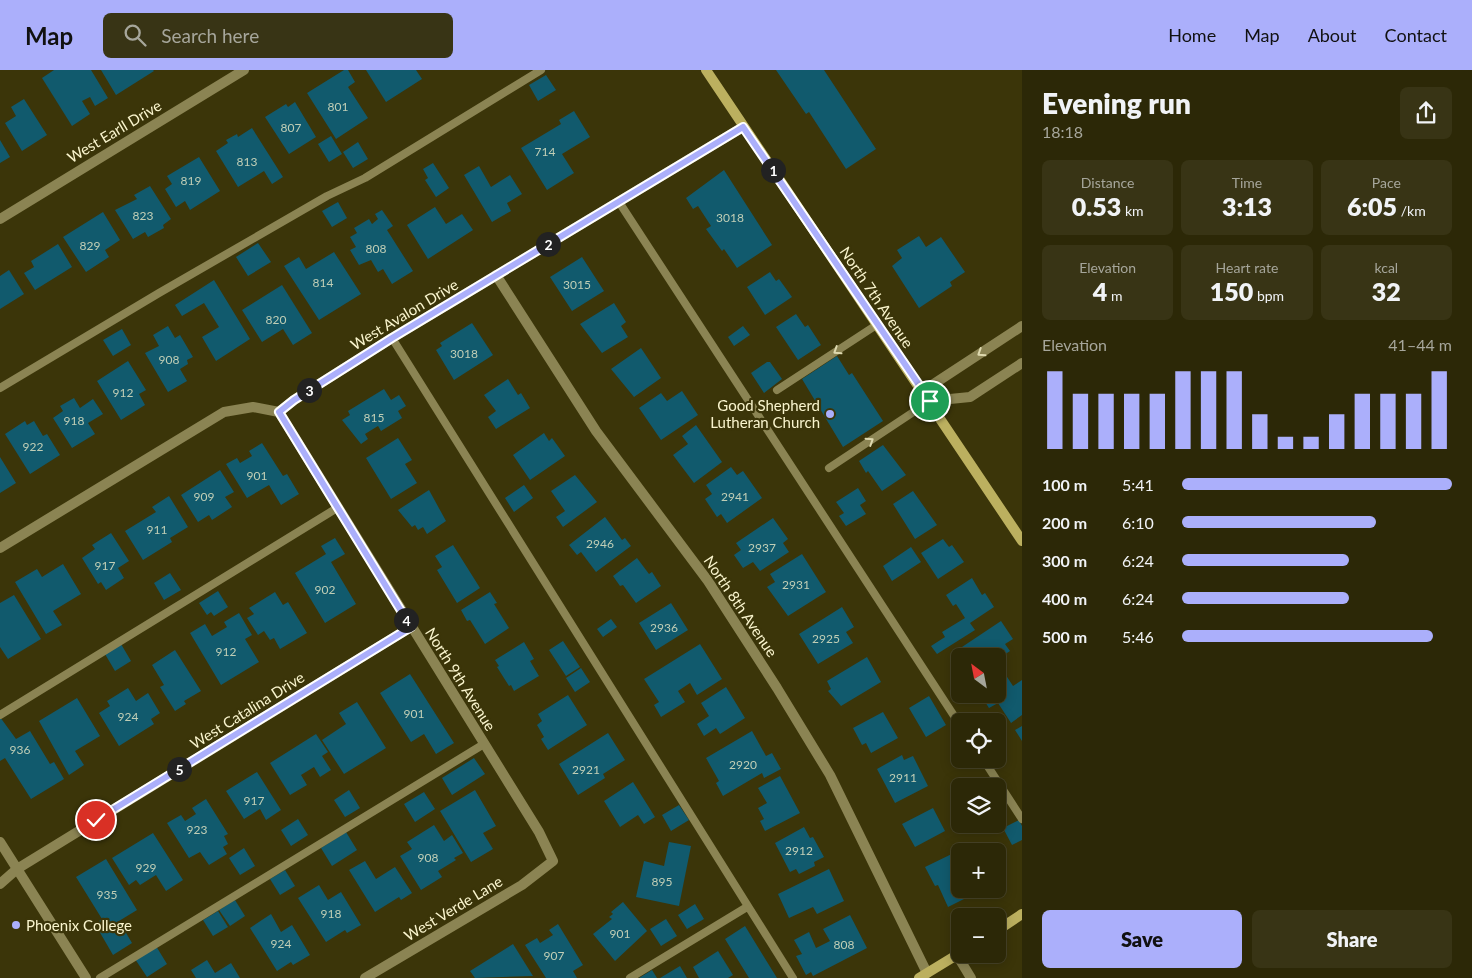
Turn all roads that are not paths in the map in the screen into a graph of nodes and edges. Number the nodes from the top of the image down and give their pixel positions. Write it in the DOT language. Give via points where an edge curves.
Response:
graph roads {
  1 [pos="244,70"];
  2 [pos="541,70"];
  3 [pos="706,70"];
  4 [pos="743,127"];
  5 [pos="619,202"];
  6 [pos="0,218"];
  7 [pos="496,275"];
  8 [pos="878,324"];
  9 [pos="1022,326"];
  10 [pos="392,338"];
  11 [pos="1022,363"];
  12 [pos="0,388"];
  13 [pos="777,390"];
  14 [pos="923,391"];
  15 [pos="930,401"];
  16 [pos="279,412"];
  17 [pos="829,468"];
  18 [pos="337,508"];
  19 [pos="1022,541"];
  20 [pos="0,548"];
  21 [pos="411,627"];
  22 [pos="952,713"];
  23 [pos="0,714"];
  24 [pos="484,744"];
  25 [pos="988,768"];
  26 [pos="1022,818"];
  27 [pos="0,842"];
  28 [pos="553,861"];
  29 [pos="17,869"];
  30 [pos="0,884"];
  31 [pos="747,907"];
  32 [pos="1022,914"];
  33 [pos="1006,925"];
  34 [pos="951,959"];
  35 [pos="964,963"];
  36 [pos="923,976"];
  37 [pos="86,978"];
  38 [pos="100,978"];
  39 [pos="365,978"];
  40 [pos="630,978"];
  41 [pos="793,978"];
  42 [pos="971,978"];
  1 -- 6 [label="street, West Earll Drive"];
  2 -- 12 [label="lane" via="441,133 176,283"];
  3 -- 4 [label="main road, North 7th Avenue"];
  4 -- 5 [label="street, West Avalon Drive"];
  4 -- 8 [label="main road, North 7th Avenue"];
  5 -- 7 [label="street, West Avalon Drive"];
  5 -- 22 [label="lane"];
  7 -- 10 [label="street, West Avalon Drive"];
  7 -- 36 [label="street, North 8th Avenue" via="596,431 708,581 782,696 830,775"];
  8 -- 13 [label="lane, one-way"];
  8 -- 14 [label="main road, North 7th Avenue"];
  9 -- 14 [label="street, one-way"];
  10 -- 16 [label="street, West Avalon Drive"];
  10 -- 31 [label="lane"];
  11 -- 15 [label="street" via="970,397"];
  14 -- 15 [label="main road, North 7th Avenue"];
  17 -- 15 [label="lane, one-way"];
  15 -- 19 [label="main road, North 7th Avenue"];
  16 -- 18 [label="street, North 9th Avenue"];
  16 -- 20 [label="street" via="253,407 224,412"];
  18 -- 21 [label="street, North 9th Avenue"];
  18 -- 23 [label="lane"];
  21 -- 24 [label="street, North 9th Avenue"];
  21 -- 29 [label="street, West Catalina Drive"];
  24 -- 28 [label="street, North 9th Avenue" via="539,832"];
  24 -- 38 [label="lane"];
  25 -- 26 [label="lane"];
  27 -- 29 [label="street"];
  28 -- 39 [label="street, West Verde Lane" via="522,884"];
  29 -- 30 [label="street, West Catalina Drive"];
  29 -- 37 [label="street"];
  31 -- 40 [label="lane"];
  31 -- 41 [label="lane"];
  32 -- 33 [label="main road"];
  34 -- 36 [label="main road"];
  35 -- 42 [label="street"];
}
